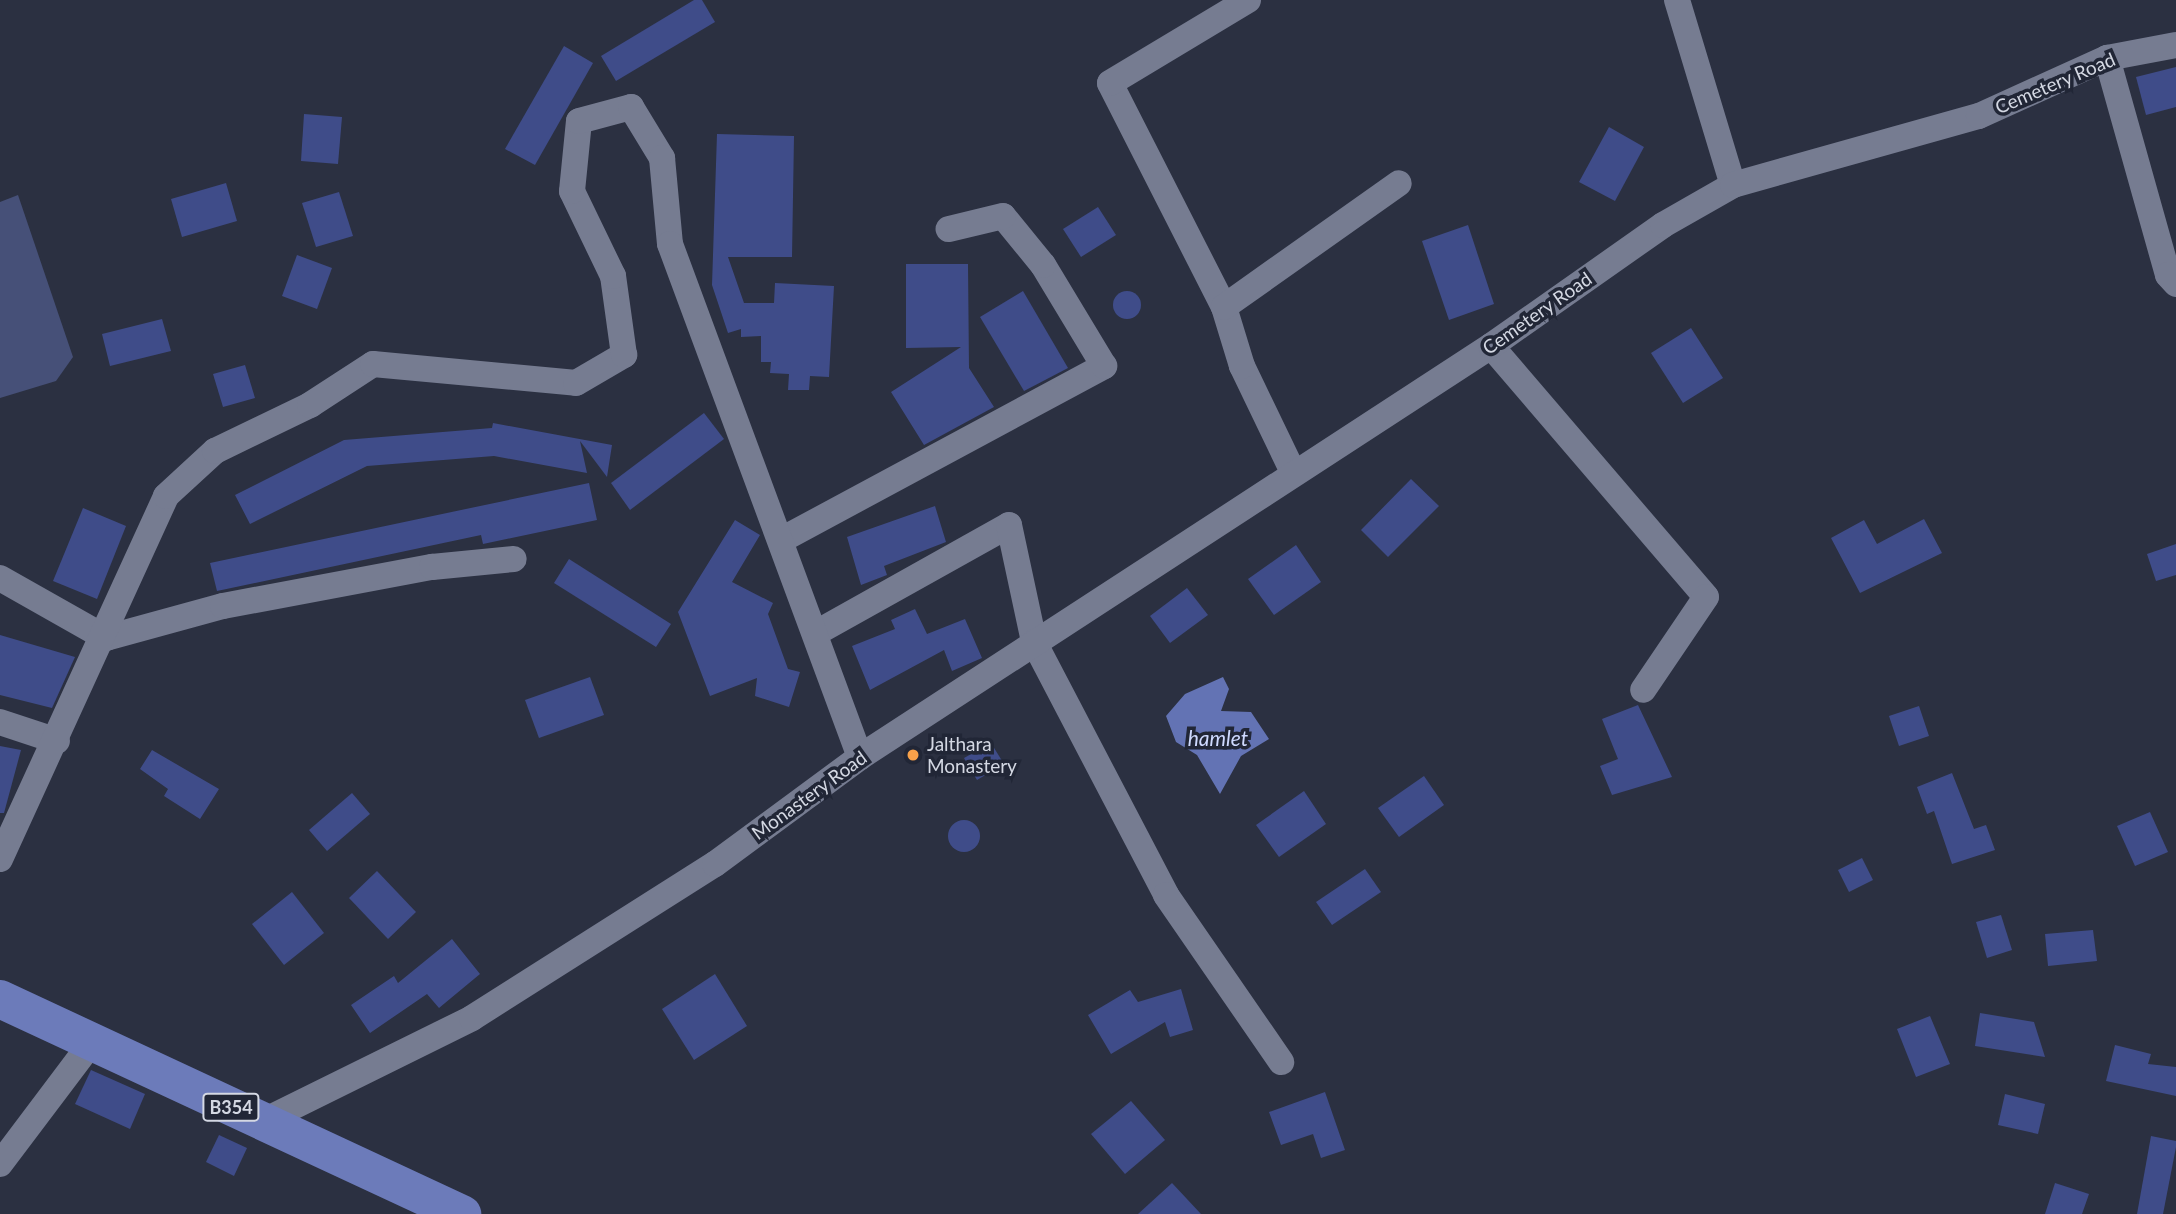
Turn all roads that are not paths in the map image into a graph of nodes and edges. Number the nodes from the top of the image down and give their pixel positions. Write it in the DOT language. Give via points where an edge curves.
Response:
graph roads {
  1 [pos="1248,0"];
  2 [pos="1677,0"];
  3 [pos="2176,45"];
  4 [pos="2107,58"];
  5 [pos="1399,183"];
  6 [pos="1732,186"];
  7 [pos="949,229"];
  8 [pos="2176,284"];
  9 [pos="1224,307"];
  10 [pos="1491,346"];
  11 [pos="1340,441"];
  12 [pos="1293,472"];
  13 [pos="783,539"];
  14 [pos="514,559"];
  15 [pos="0,578"];
  16 [pos="816,633"];
  17 [pos="106,638"];
  18 [pos="1034,642"];
  19 [pos="1643,690"];
  20 [pos="0,722"];
  21 [pos="57,741"];
  22 [pos="860,757"];
  23 [pos="0,859"];
  24 [pos="0,999"];
  25 [pos="92,1042"];
  26 [pos="1281,1062"];
  27 [pos="262,1122"];
  28 [pos="0,1164"];
  29 [pos="462,1214"];
  1 -- 9 [label="street" via="1110,83"];
  2 -- 6 [label="street"];
  3 -- 4 [label="street, Cemetery Road"];
  4 -- 6 [label="street, Cemetery Road" via="1979,116"];
  4 -- 8 [label="street" via="2168,275"];
  5 -- 9 [label="street"];
  6 -- 10 [label="street, Cemetery Road" via="1662,225"];
  7 -- 13 [label="street" via="1003,216 1043,265 1104,366"];
  9 -- 12 [label="street" via="1242,366"];
  10 -- 11 [label="street, Cemetery Road"];
  10 -- 19 [label="street" via="1706,597"];
  11 -- 12 [label="street, Monastery Road"];
  12 -- 18 [label="street, Monastery Road"];
  13 -- 16 [label="street"];
  13 -- 17 [label="street" via="746,460 670,244 662,158 631,107 579,121 572,191 613,276 624,355 576,383 373,364 310,405 215,452 166,496"];
  14 -- 17 [label="street" via="432,566 236,604"];
  15 -- 17 [label="street"];
  16 -- 18 [label="street" via="1009,525"];
  16 -- 22 [label="street"];
  17 -- 21 [label="street"];
  18 -- 22 [label="street, Monastery Road"];
  18 -- 26 [label="street" via="1166,895"];
  20 -- 21 [label="street"];
  21 -- 23 [label="street"];
  22 -- 27 [label="street, Monastery Road" via="715,864 472,1018"];
  24 -- 25 [label="main road, B354"];
  25 -- 27 [label="main road, B354"];
  25 -- 28 [label="street"];
  27 -- 29 [label="main road, B354"];
}
